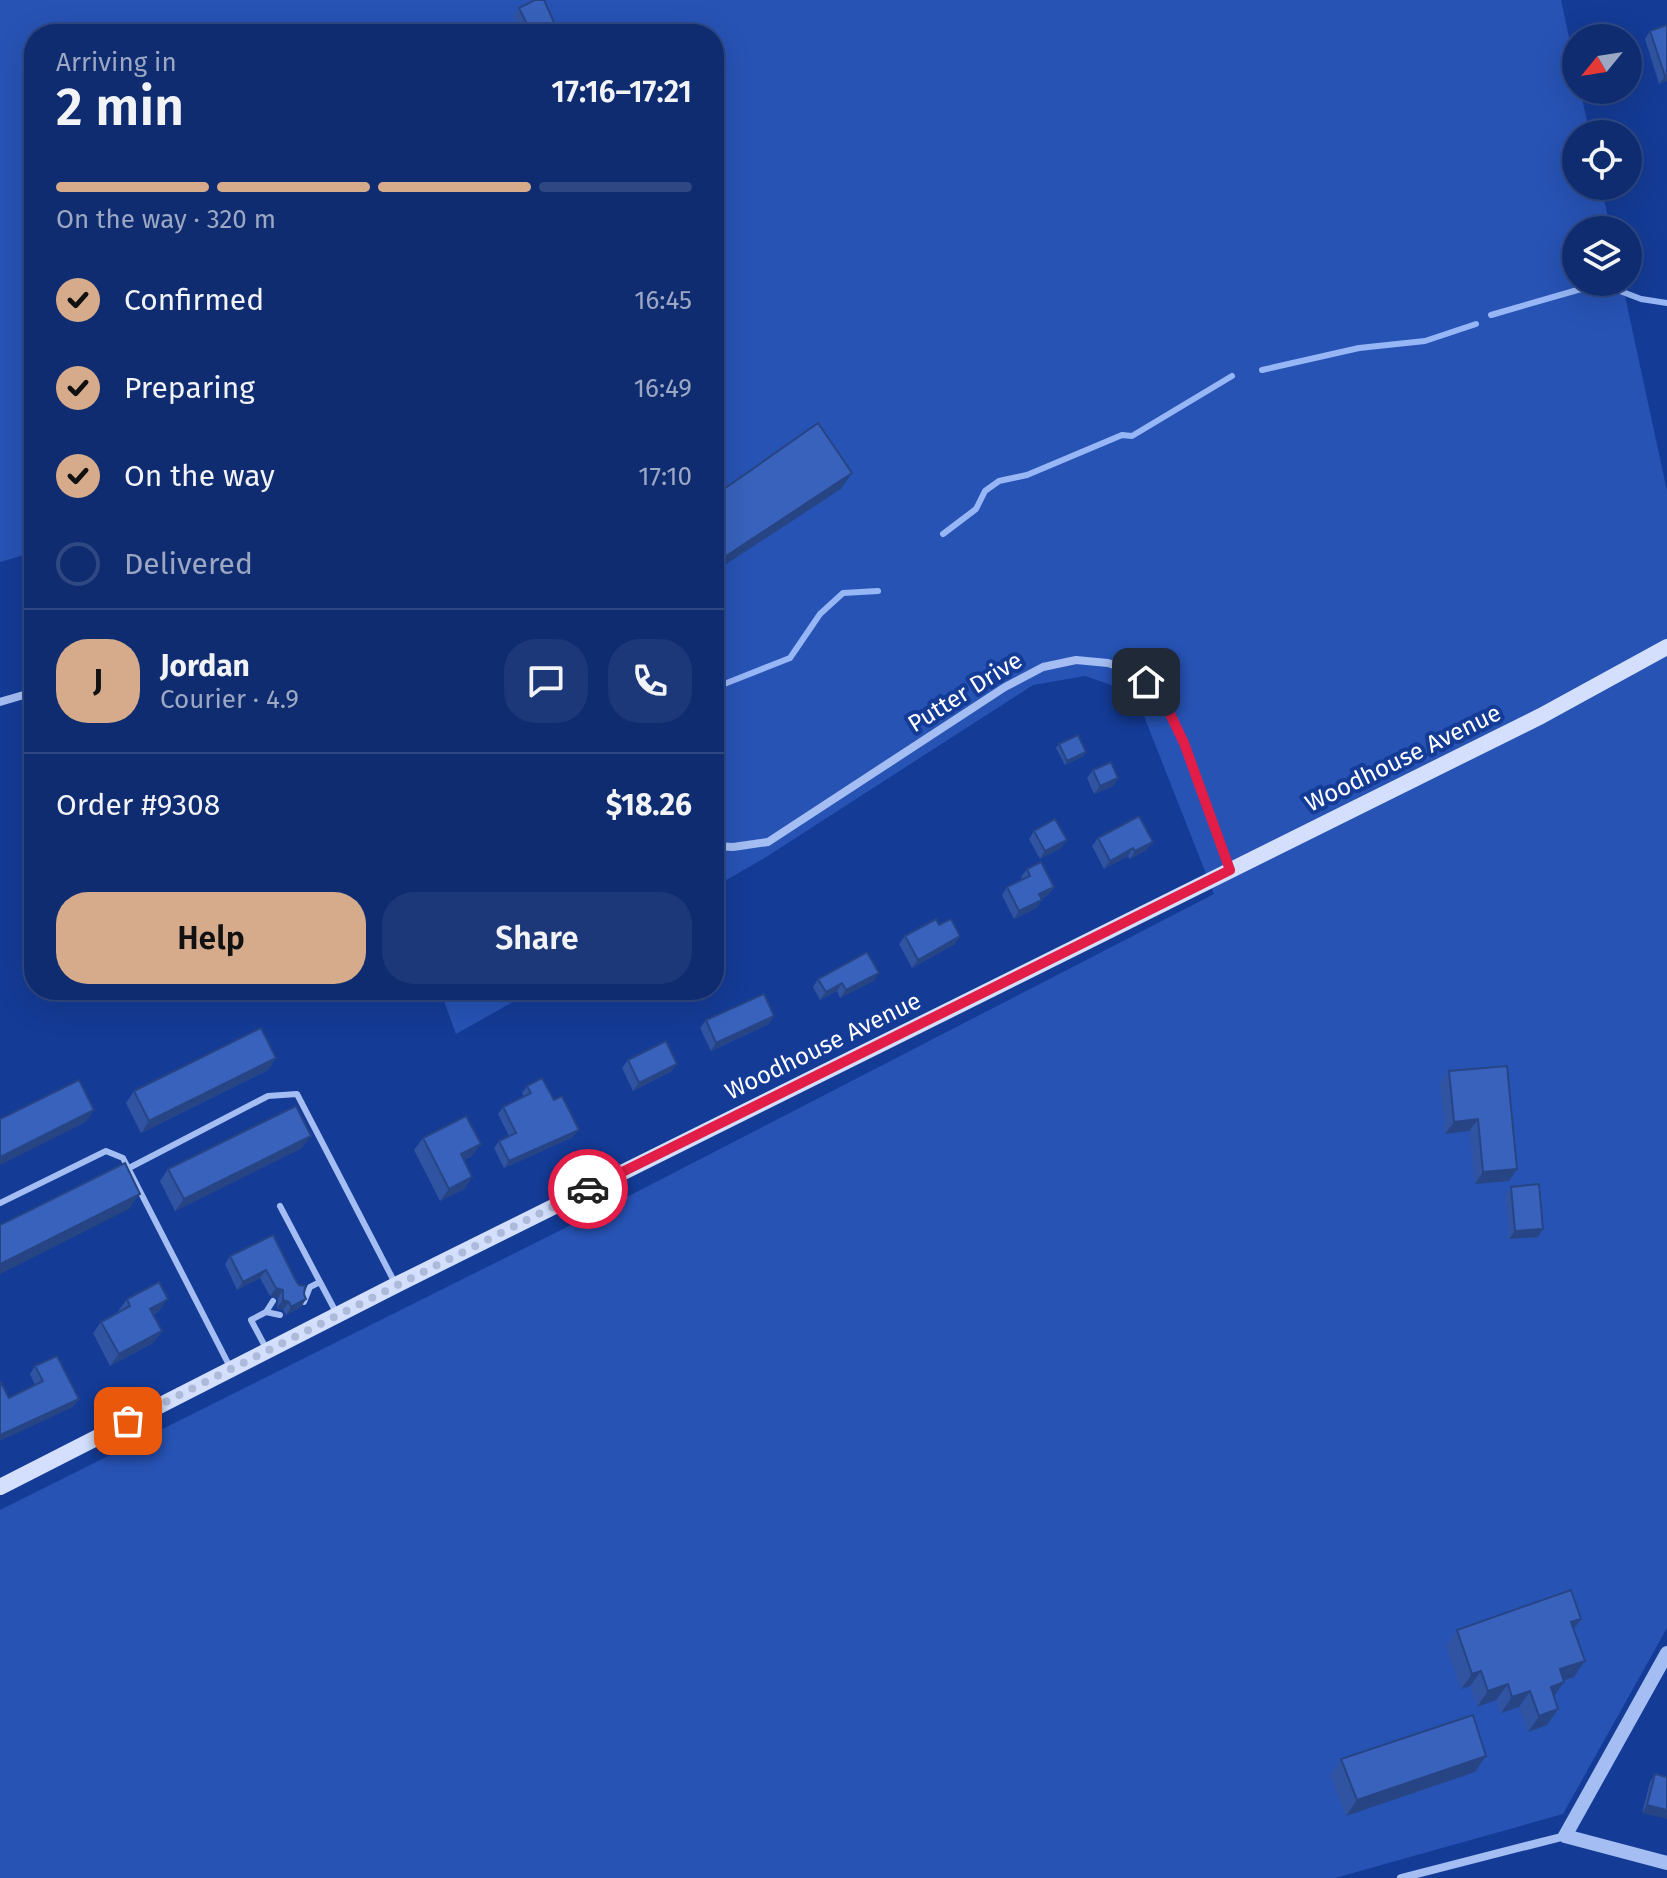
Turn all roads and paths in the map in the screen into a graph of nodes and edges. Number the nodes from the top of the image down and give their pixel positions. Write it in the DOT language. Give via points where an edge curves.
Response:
graph roads {
  1 [pos="1667,647"];
  2 [pos="24,695"];
  3 [pos="0,702"];
  4 [pos="724,847"];
  5 [pos="1230,870"];
  6 [pos="129,1168"];
  7 [pos="0,1203"];
  8 [pos="280,1206"];
  9 [pos="320,1282"];
  10 [pos="396,1285"];
  11 [pos="310,1287"];
  12 [pos="297,1288"];
  13 [pos="273,1301"];
  14 [pos="304,1302"];
  15 [pos="266,1312"];
  16 [pos="338,1314"];
  17 [pos="280,1315"];
  18 [pos="267,1350"];
  19 [pos="231,1369"];
  20 [pos="0,1487"];
  21 [pos="1667,1653"];
  22 [pos="1565,1836"];
  23 [pos="1667,1863"];
  24 [pos="1401,1878"];
  1 -- 5 [label="main road, Woodhouse Avenue" via="1541,716"];
  2 -- 3 [label="street"];
  4 -- 5 [label="street, Putter Drive" via="768,842 1005,687 1043,667 1076,660 1132,671 1160,693"];
  5 -- 10 [label="main road, Woodhouse Avenue"];
  6 -- 7 [label="lane" via="123,1158 106,1151"];
  6 -- 10 [label="lane" via="268,1096 297,1094"];
  6 -- 19 [label="lane"];
  8 -- 9 [label="lane"];
  9 -- 11 [label="lane"];
  9 -- 16 [label="lane"];
  10 -- 16 [label="main road, Woodhouse Avenue"];
  11 -- 12 [label="lane"];
  11 -- 14 [label="lane"];
  13 -- 15 [label="lane"];
  15 -- 17 [label="lane"];
  15 -- 18 [label="lane" via="251,1320"];
  16 -- 18 [label="main road, Woodhouse Avenue"];
  18 -- 19 [label="main road, Woodhouse Avenue"];
  19 -- 20 [label="main road, Woodhouse Avenue"];
  21 -- 22 [label="street"];
  22 -- 23 [label="street"];
  22 -- 24 [label="street"];
}
